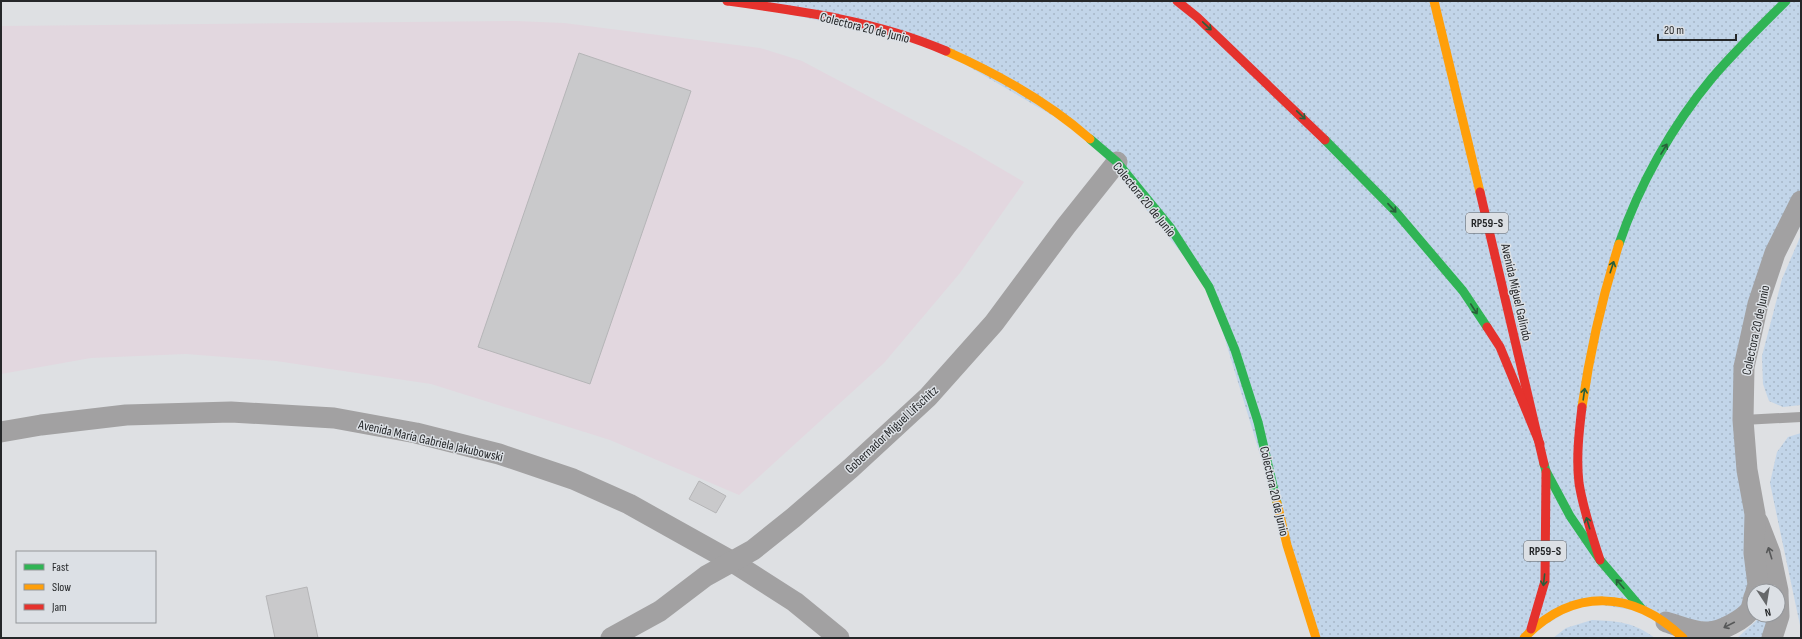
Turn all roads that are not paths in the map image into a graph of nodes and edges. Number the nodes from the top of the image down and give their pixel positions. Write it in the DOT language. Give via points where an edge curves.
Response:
graph roads {
  1 [pos="727,1"];
  2 [pos="1177,1"];
  3 [pos="1434,1"];
  4 [pos="1786,1"];
  5 [pos="1117,162"];
  6 [pos="1801,201"];
  7 [pos="1801,417"];
  8 [pos="1743,420"];
  9 [pos="1,432"];
  10 [pos="1540,444"];
  11 [pos="1546,471"];
  12 [pos="1755,514"];
  13 [pos="1600,560"];
  14 [pos="731,561"];
  15 [pos="1758,583"];
  16 [pos="1776,583"];
  17 [pos="1641,608"];
  18 [pos="1746,614"];
  19 [pos="1666,622"];
  20 [pos="1777,623"];
  21 [pos="1531,629"];
  22 [pos="611,638"];
  23 [pos="839,638"];
  24 [pos="1316,638"];
  25 [pos="1524,638"];
  26 [pos="1683,638"];
  27 [pos="1772,638"];
  1 -- 5 [label="main road, Colectora 20 de Junio" via="793,10 868,25 930,44 985,68 1032,95 1086,135"];
  2 -- 10 [label="main road, one-way" via="1305,119 1395,211 1463,291 1500,348"];
  3 -- 10 [label="main road, Avenida Miguel Galindo / RP59-S"];
  13 -- 4 [label="main road, one-way" via="1585,512 1578,472 1579,425 1589,359 1605,291 1626,225 1650,173 1690,107 1735,52"];
  5 -- 14 [label="street, Gobernador Miguel Lifschitz" via="994,323 928,397 793,518 753,550"];
  5 -- 24 [label="main road, Colectora 20 de Junio" via="1170,227 1209,287 1232,343 1258,422 1287,545"];
  6 -- 8 [label="street, Colectora 20 de Junio" via="1775,253 1758,304 1744,367"];
  7 -- 8 [label="lane"];
  8 -- 12 [label="street, Colectora 20 de Junio" via="1747,470"];
  9 -- 14 [label="street, Avenida María Gabriela Jakubowski" via="126,415 231,412 334,418 416,433 499,454 573,479 629,504"];
  10 -- 11 [label="main road, Avenida Miguel Galindo / RP59-S"];
  11 -- 13 [label="main road, Avenida Miguel Galindo / RP59-S" via="1570,516"];
  11 -- 21 [label="main road, Avenida Miguel Galindo / RP59-S, one-way" via="1545,581"];
  12 -- 15 [label="street, Colectora 20 de Junio" via="1754,553"];
  16 -- 12 [label="street, Colectora 20 de Junio, one-way" via="1770,553"];
  17 -- 13 [label="main road, Avenida Miguel Galindo / RP59-S, one-way"];
  14 -- 22 [label="street, Gobernador Miguel Lifschitz" via="706,576 660,611"];
  14 -- 23 [label="street, Avenida María Gabriela Jakubowski" via="795,602"];
  17 -- 19 [label="main road"];
  17 -- 21 [label="main road" via="1612,601 1583,602 1555,612"];
  18 -- 19 [label="street, one-way" via="1730,626 1709,632"];
  19 -- 26 [label="main road"];
  20 -- 27 [label="street"];
  21 -- 25 [label="main road"];
}
